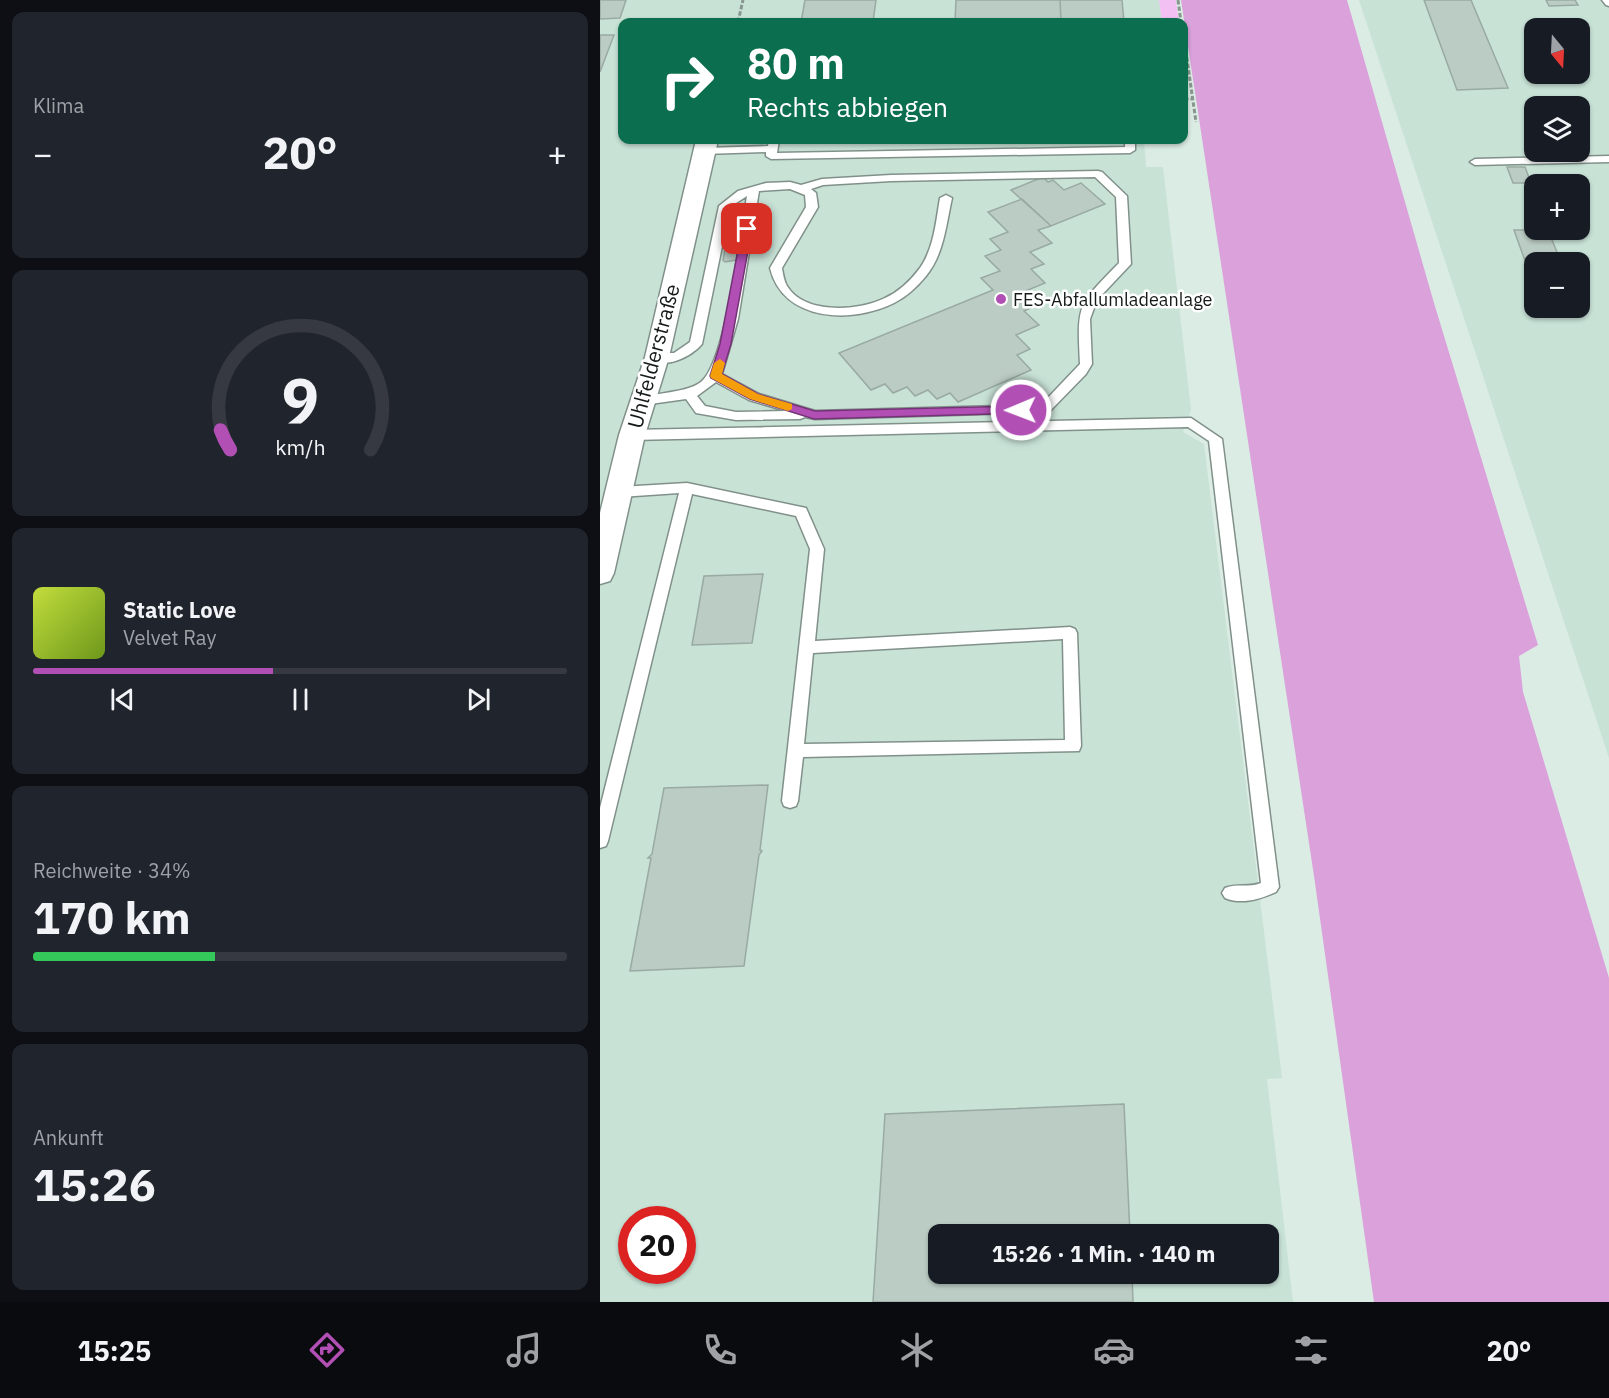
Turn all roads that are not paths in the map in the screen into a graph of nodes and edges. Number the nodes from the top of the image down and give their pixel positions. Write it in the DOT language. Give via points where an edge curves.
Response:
graph roads {
  1 [pos="773,144"];
  2 [pos="1130,144"];
  3 [pos="705,145"];
  4 [pos="1609,159"];
  5 [pos="1475,162"];
  6 [pos="802,188"];
  7 [pos="754,189"];
  8 [pos="946,198"];
  9 [pos="657,357"];
  10 [pos="716,376"];
  11 [pos="690,396"];
  12 [pos="642,401"];
  13 [pos="814,415"];
  14 [pos="632,435"];
  15 [pos="687,488"];
  16 [pos="620,492"];
  17 [pos="600,573"];
  18 [pos="807,646"];
  19 [pos="796,751"];
  20 [pos="790,801"];
  21 [pos="600,841"];
  22 [pos="1230,893"];
  1 -- 2 [label="lane" via="771,156 1130,150"];
  1 -- 3 [label="lane"];
  3 -- 9 [label="street, Uhlfelderstraße"];
  4 -- 5 [label="lane"];
  6 -- 7 [label="lane"];
  6 -- 8 [label="lane" via="812,198 812,207 776,268 780,283 802,304 835,310 884,303 907,288 933,256"];
  6 -- 13 [label="lane" via="822,182 891,178 1098,174 1121,196 1125,264 1091,299 1084,319 1086,364 1044,410"];
  7 -- 9 [label="lane" via="732,198 725,206 696,344 677,357"];
  7 -- 10 [label="lane"];
  9 -- 12 [label="street, Uhlfelderstraße"];
  10 -- 11 [label="lane"];
  10 -- 13 [label="lane" via="754,397"];
  11 -- 12 [label="lane"];
  11 -- 13 [label="lane" via="701,410 736,416"];
  12 -- 14 [label="street, Uhlfelderstraße"];
  14 -- 16 [label="street, Uhlfelderstraße"];
  14 -- 22 [label="lane" via="1191,422 1215,439 1270,887 1256,893"];
  15 -- 16 [label="lane"];
  15 -- 18 [label="lane" via="801,512 817,549"];
  15 -- 21 [label="lane"];
  16 -- 17 [label="street, Uhlfelderstraße"];
  18 -- 19 [label="lane"];
  18 -- 19 [label="lane" via="1070,633 1073,746"];
  19 -- 20 [label="lane"];
}
